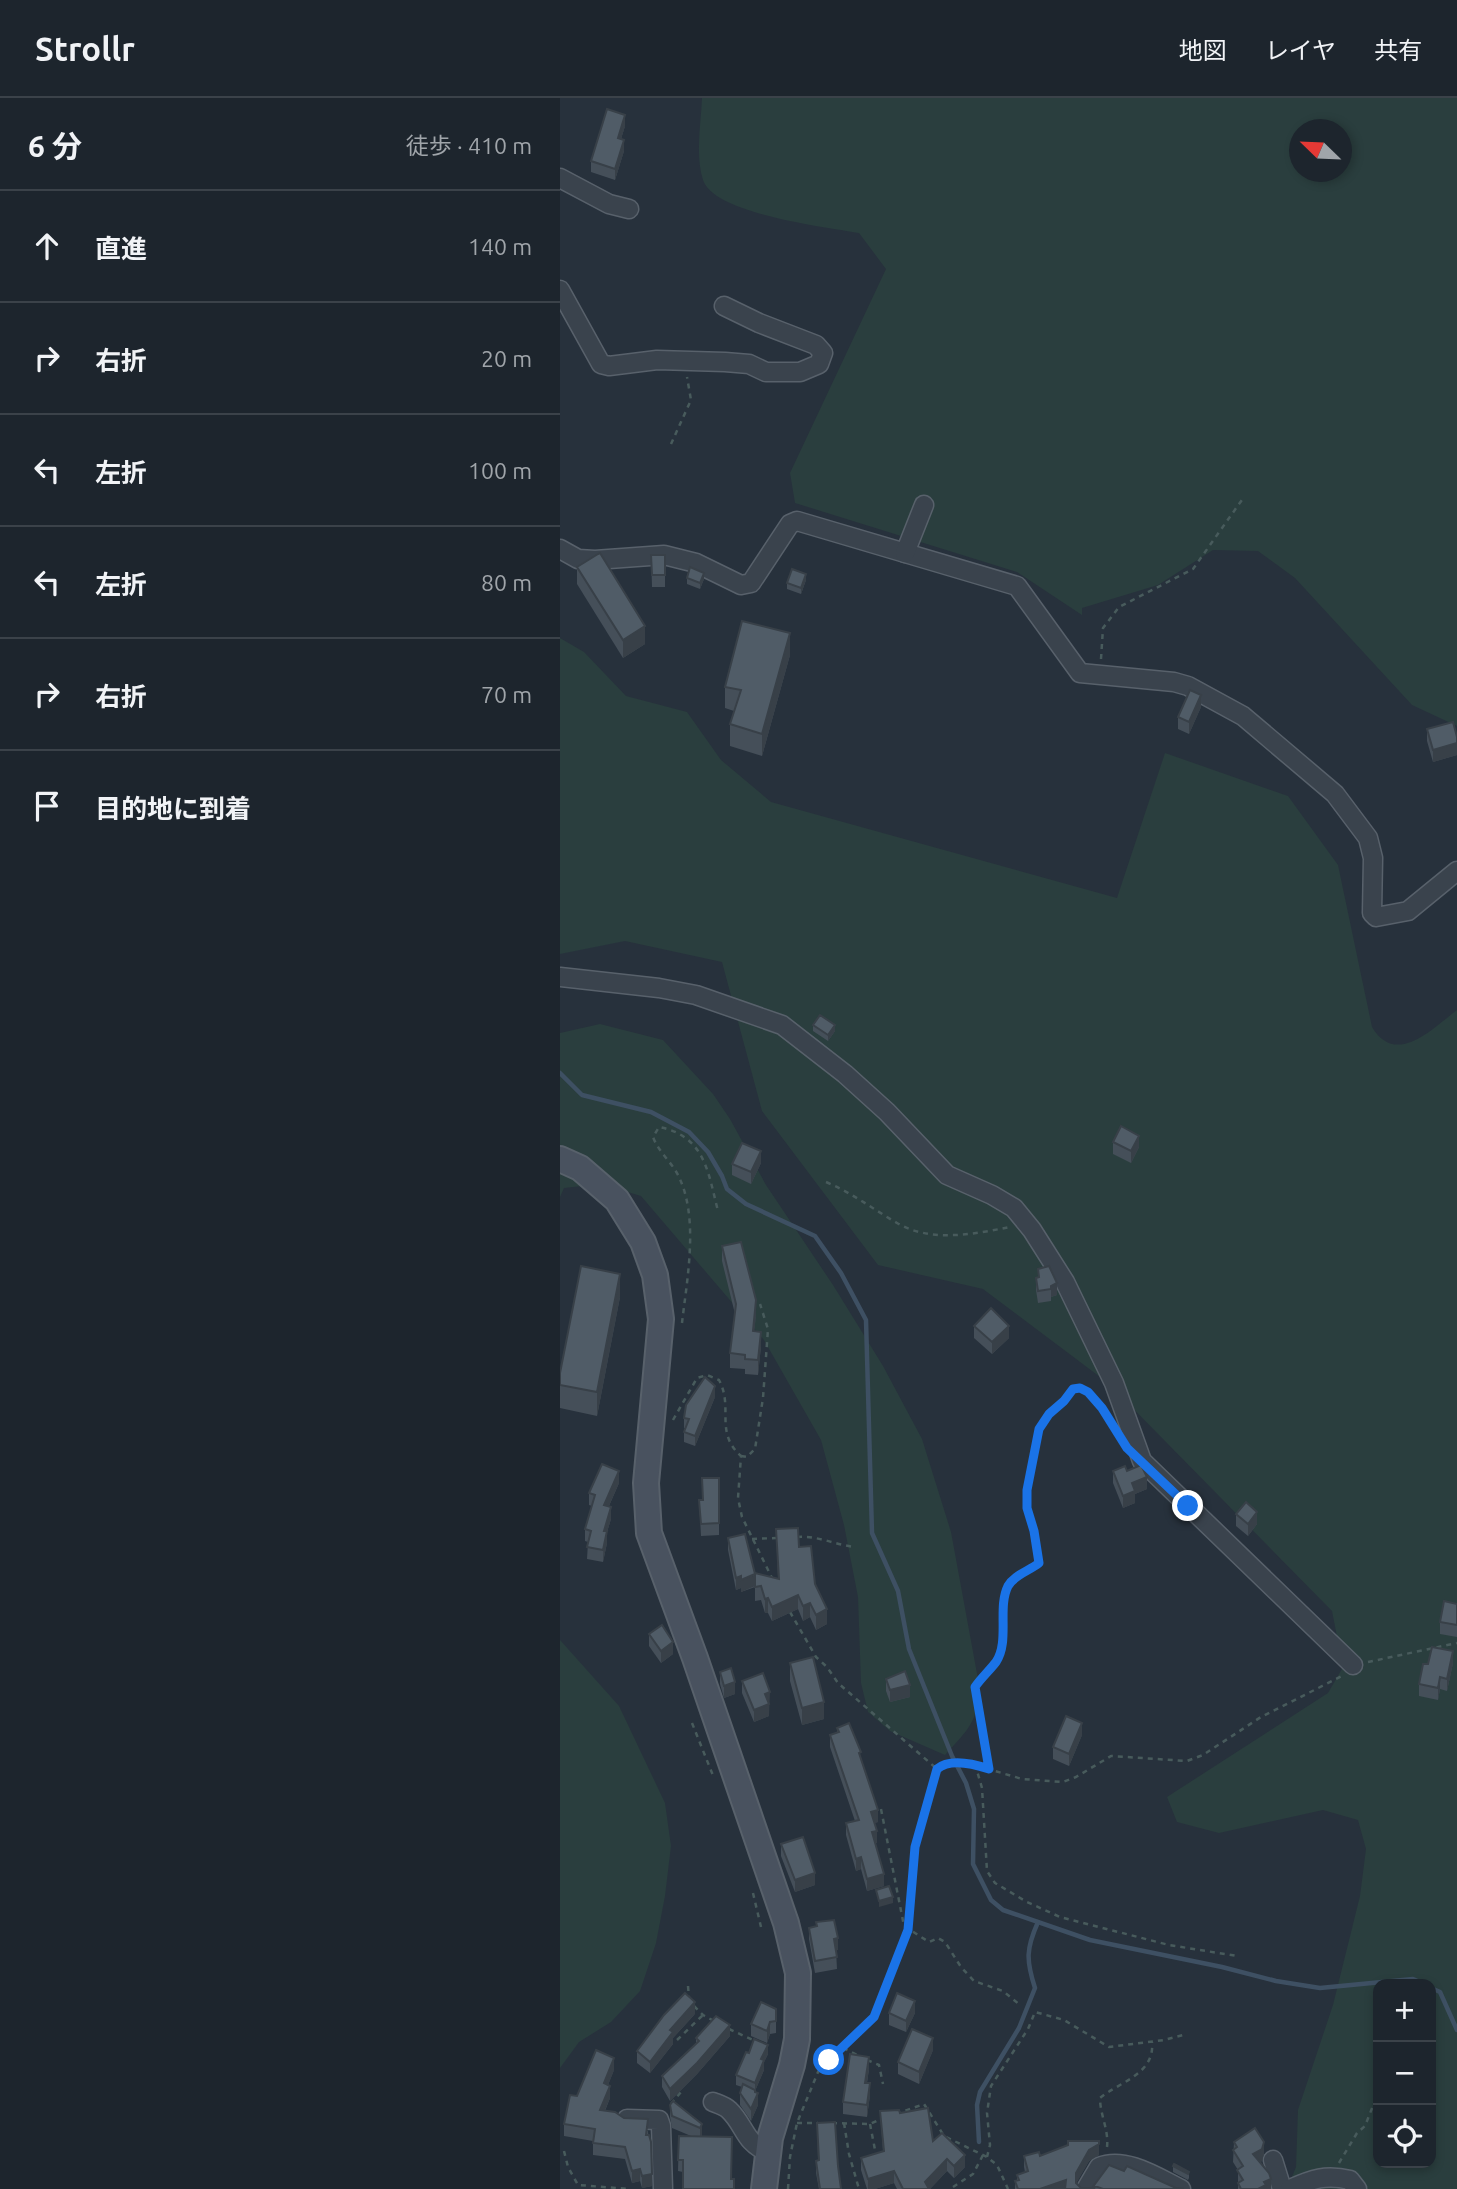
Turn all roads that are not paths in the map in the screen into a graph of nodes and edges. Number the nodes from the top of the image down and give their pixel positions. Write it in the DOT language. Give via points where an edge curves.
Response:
graph roads {
  1 [pos="560,178"];
  2 [pos="629,209"];
  3 [pos="560,290"];
  4 [pos="724,306"];
  5 [pos="924,505"];
  6 [pos="560,549"];
  7 [pos="905,553"];
  8 [pos="1457,870"];
  9 [pos="560,977"];
  10 [pos="560,1158"];
  11 [pos="1353,1665"];
  12 [pos="713,2102"];
  13 [pos="625,2119"];
  14 [pos="768,2152"];
  15 [pos="1273,2160"];
  16 [pos="663,2189"];
  17 [pos="764,2189"];
  18 [pos="1086,2189"];
  19 [pos="1181,2189"];
  20 [pos="1282,2189"];
  21 [pos="1290,2189"];
  22 [pos="1357,2189"];
  1 -- 2 [label="street" via="609,204"];
  3 -- 4 [label="street" via="601,363 610,366 657,360 726,362 749,364 766,372 800,372 819,364 823,353 816,345"];
  5 -- 7 [label="street"];
  6 -- 7 [label="street" via="578,559 595,560 664,555 696,563 741,585 751,583 790,524 797,521"];
  7 -- 8 [label="street" via="1017,586 1080,673 1174,682 1243,716 1328,787 1368,838 1373,858 1372,913 1377,917 1408,911"];
  9 -- 11 [label="street" via="696,995 782,1024 887,1112 947,1175 1013,1208 1065,1282 1114,1383 1142,1461"];
  10 -- 14 [label="street" via="580,1168 617,1200 643,1242 654,1275 661,1319 646,1483 649,1533 786,1923 798,1973 797,2039"];
  12 -- 14 [label="street" via="728,2108 750,2141"];
  13 -- 16 [label="street" via="659,2120"];
  14 -- 17 [label="street"];
  15 -- 20 [label="street"];
  18 -- 19 [label="street" via="1098,2167 1116,2163"];
  21 -- 22 [label="street" via="1331,2175 1350,2180"];
}
